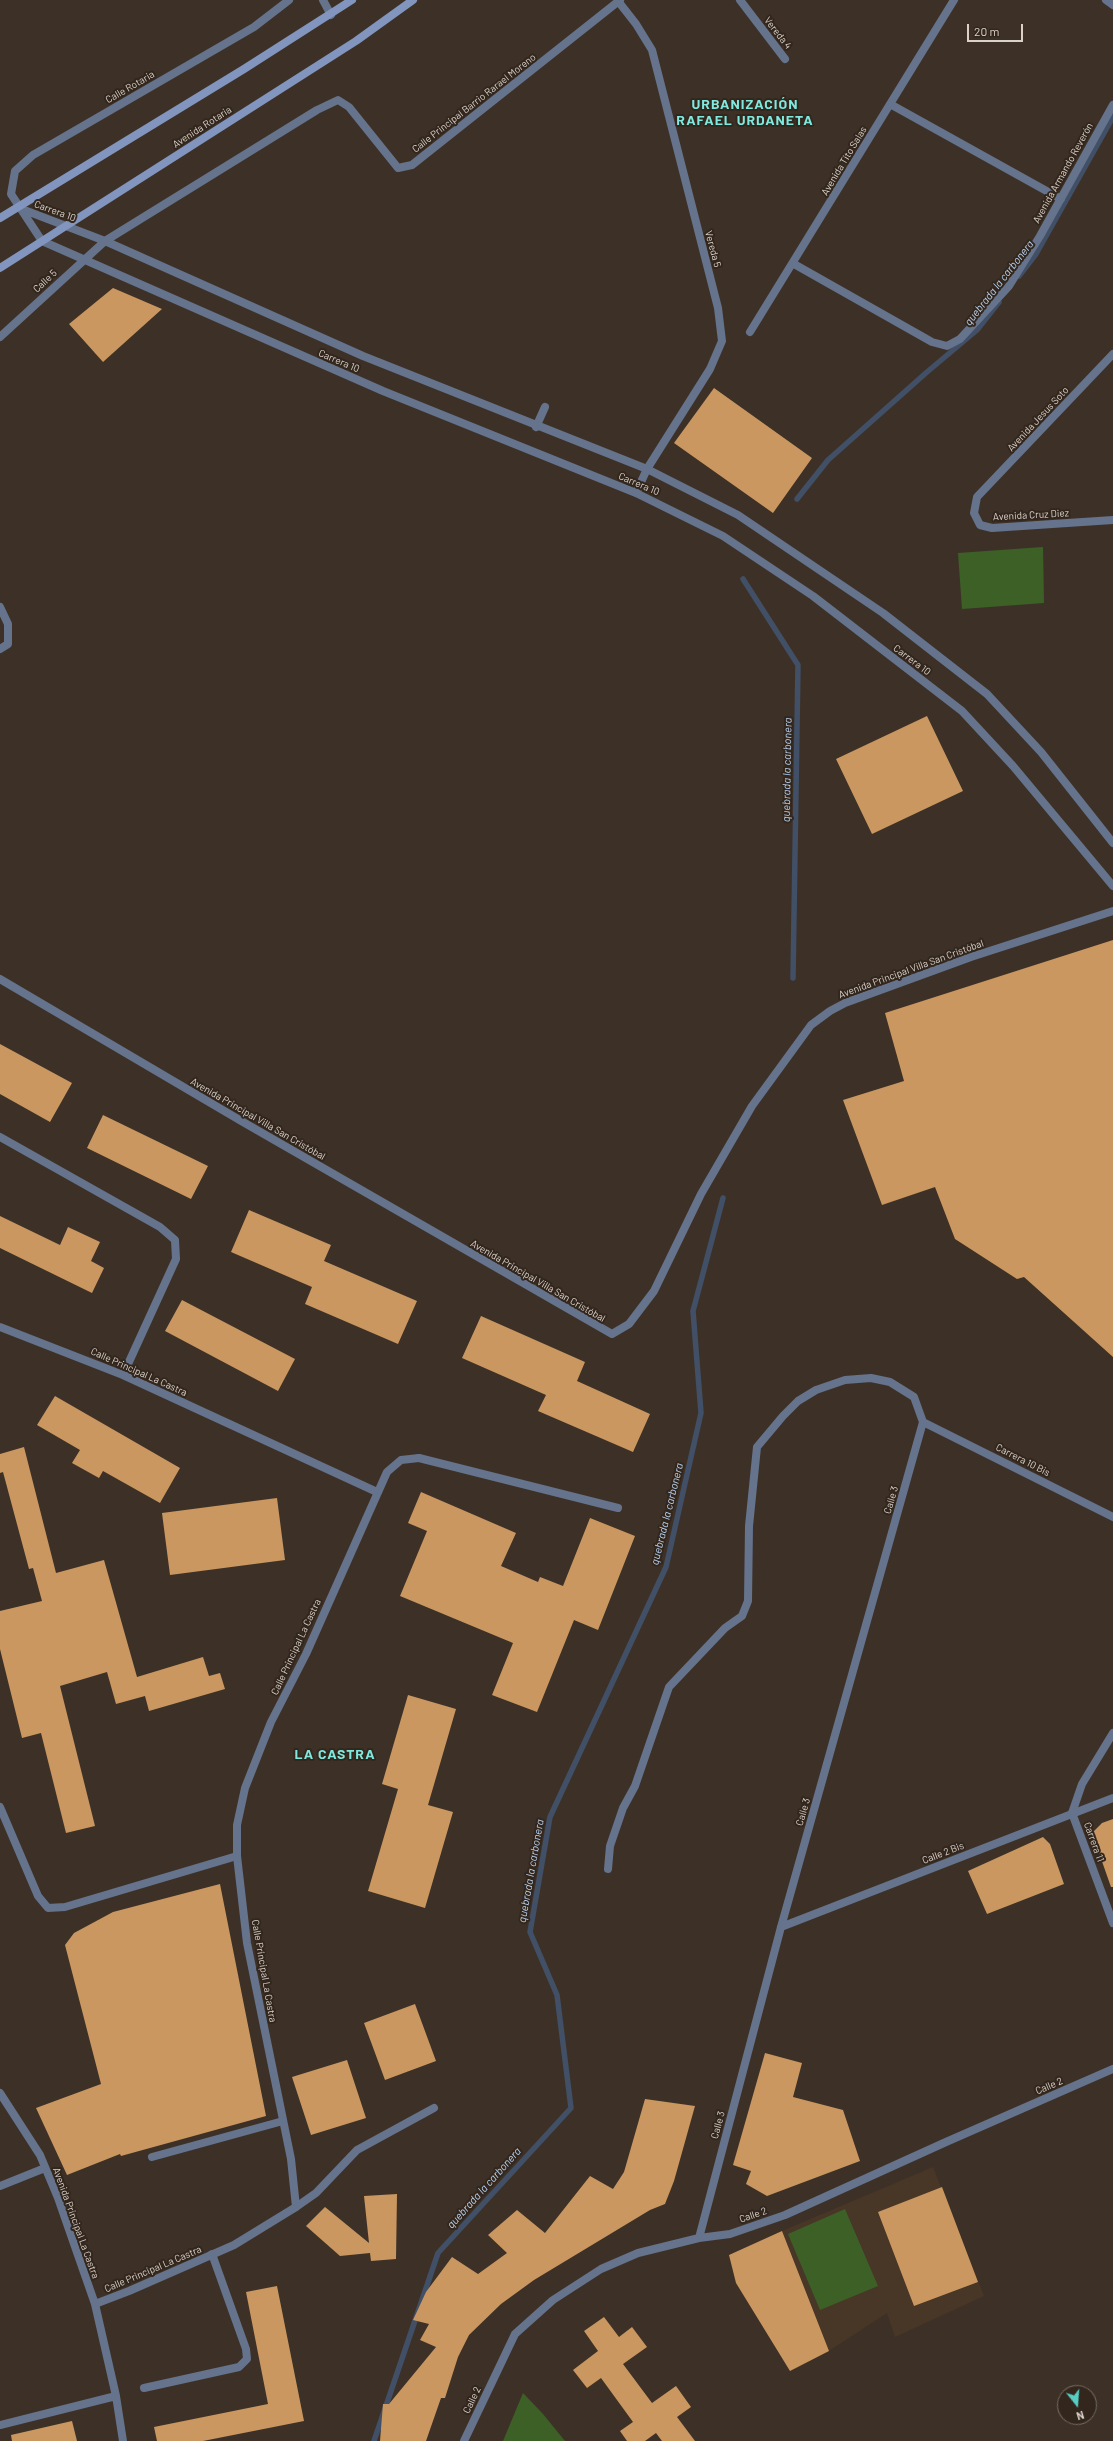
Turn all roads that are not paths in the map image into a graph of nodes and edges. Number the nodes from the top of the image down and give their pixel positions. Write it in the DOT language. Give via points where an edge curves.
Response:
graph roads {
  1 [pos="289,0"];
  2 [pos="323,0"];
  3 [pos="352,0"];
  4 [pos="414,0"];
  5 [pos="619,0"];
  6 [pos="740,0"];
  7 [pos="954,0"];
  8 [pos="1106,0"];
  9 [pos="1113,5"];
  10 [pos="330,15"];
  11 [pos="786,59"];
  12 [pos="890,104"];
  13 [pos="1113,105"];
  14 [pos="1061,199"];
  15 [pos="19,208"];
  16 [pos="0,218"];
  17 [pos="67,225"];
  18 [pos="42,241"];
  19 [pos="105,241"];
  20 [pos="84,260"];
  21 [pos="794,264"];
  22 [pos="0,268"];
  23 [pos="750,332"];
  24 [pos="0,337"];
  25 [pos="1113,354"];
  26 [pos="545,407"];
  27 [pos="536,426"];
  28 [pos="647,469"];
  29 [pos="636,494"];
  30 [pos="977,497"];
  31 [pos="1113,520"];
  32 [pos="0,607"];
  33 [pos="0,649"];
  34 [pos="1113,843"];
  35 [pos="1113,886"];
  36 [pos="1113,911"];
  37 [pos="0,979"];
  38 [pos="0,1137"];
  39 [pos="0,1327"];
  40 [pos="123,1375"];
  41 [pos="923,1422"];
  42 [pos="377,1492"];
  43 [pos="618,1508"];
  44 [pos="1113,1517"];
  45 [pos="1113,1733"];
  46 [pos="1113,1798"];
  47 [pos="0,1807"];
  48 [pos="1072,1813"];
  49 [pos="237,1856"];
  50 [pos="608,1868"];
  51 [pos="1113,1923"];
  52 [pos="781,1926"];
  53 [pos="1113,2069"];
  54 [pos="0,2093"];
  55 [pos="434,2108"];
  56 [pos="283,2121"];
  57 [pos="152,2158"];
  58 [pos="45,2168"];
  59 [pos="0,2186"];
  60 [pos="296,2207"];
  61 [pos="699,2238"];
  62 [pos="212,2254"];
  63 [pos="95,2304"];
  64 [pos="144,2388"];
  65 [pos="116,2396"];
  66 [pos="0,2425"];
  67 [pos="123,2441"];
  68 [pos="464,2441"];
  1 -- 15 [label="street, Calle Rotaria" via="254,27 32,156 16,171 11,194"];
  2 -- 10 [label="street"];
  3 -- 10 [label="main road"];
  4 -- 17 [label="main road, Avenida Rotaria" via="356,42"];
  5 -- 19 [label="street, Calle Principal Barrio Rarael Moreno" via="412,165 398,168 349,107 338,100 317,110"];
  5 -- 28 [label="street, Vereda 5" via="652,50 718,308 722,341 710,369"];
  6 -- 11 [label="street, Vereda 4"];
  7 -- 12 [label="street, Avenida Tito Salas"];
  8 -- 9 [label="street"];
  10 -- 15 [label="main road"];
  12 -- 14 [label="street"];
  12 -- 21 [label="street, Avenida Tito Salas"];
  13 -- 14 [label="street, Avenida Armando Reverón"];
  14 -- 21 [label="street, Avenida Armando Reverón" via="1009,286 960,339 947,346 932,342"];
  15 -- 16 [label="main road"];
  15 -- 17 [label="street, Carrera 10"];
  15 -- 18 [label="street, Carrera 10"];
  17 -- 18 [label="main road, Avenida Rotaria"];
  17 -- 19 [label="street, Carrera 10"];
  18 -- 20 [label="street, Carrera 10"];
  18 -- 22 [label="main road, Avenida Rotaria"];
  19 -- 20 [label="street, Calle 5"];
  19 -- 27 [label="street, Carrera 10" via="313,335"];
  20 -- 24 [label="street, Calle 5"];
  20 -- 29 [label="street, Carrera 10" via="383,391"];
  21 -- 23 [label="street, Avenida Tito Salas"];
  25 -- 30 [label="street, Avenida Jesus Soto"];
  26 -- 27 [label="street"];
  27 -- 28 [label="street, Carrera 10"];
  28 -- 29 [label="street, Vereda 5"];
  28 -- 34 [label="street, Carrera 10" via="738,515 884,613 937,653 987,694 1041,752"];
  29 -- 35 [label="street, Carrera 10" via="723,536 800,588 962,711 1013,766"];
  30 -- 31 [label="street, Avenida Cruz Diez" via="974,513 980,525 992,528"];
  32 -- 33 [label="street" via="8,624 8,644"];
  36 -- 37 [label="street, Avenida Principal Villa San Cristóbal" via="971,957 845,1003 811,1025 752,1106 701,1194 654,1291 629,1324 612,1334"];
  38 -- 40 [label="street" via="160,1227 175,1240 176,1259"];
  39 -- 40 [label="street, Calle Principal La Castra"];
  40 -- 42 [label="street, Calle Principal La Castra"];
  41 -- 44 [label="street, Carrera 10 Bis"];
  41 -- 50 [label="street" via="914,1397 890,1382 871,1378 845,1380 816,1390 798,1401 768,1432 757,1448 749,1526 748,1601 742,1616 725,1628 669,1687 635,1786 623,1808 610,1846"];
  41 -- 52 [label="street, Calle 3"];
  42 -- 43 [label="street, Calle Principal La Castra" via="387,1472 401,1460 419,1458"];
  42 -- 49 [label="street, Calle Principal La Castra" via="306,1654 271,1722 245,1788 237,1825"];
  45 -- 48 [label="street" via="1082,1784"];
  46 -- 48 [label="street, Calle 2 Bis"];
  47 -- 49 [label="street" via="38,1896 48,1908 65,1907"];
  48 -- 51 [label="street, Carrera 11"];
  48 -- 52 [label="street, Calle 2 Bis"];
  49 -- 56 [label="street, Calle Principal La Castra" via="247,1943"];
  52 -- 61 [label="street, Calle 3"];
  53 -- 61 [label="street, Calle 2" via="784,2216 730,2234"];
  54 -- 58 [label="street, Avenida Principal La Castra" via="40,2155"];
  55 -- 60 [label="street" via="356,2150 316,2193"];
  56 -- 57 [label="street"];
  56 -- 60 [label="street, Calle Principal La Castra" via="292,2166"];
  58 -- 59 [label="street"];
  58 -- 63 [label="street, Avenida Principal La Castra"];
  60 -- 62 [label="street, Calle Principal La Castra" via="268,2226"];
  61 -- 68 [label="street, Calle 2" via="638,2253 602,2270 553,2300 515,2334"];
  62 -- 63 [label="street, Calle Principal La Castra"];
  62 -- 64 [label="street" via="248,2359 239,2367"];
  63 -- 65 [label="street, Avenida Principal La Castra"];
  65 -- 66 [label="street"];
  65 -- 67 [label="street, Avenida Principal La Castra"];
}
